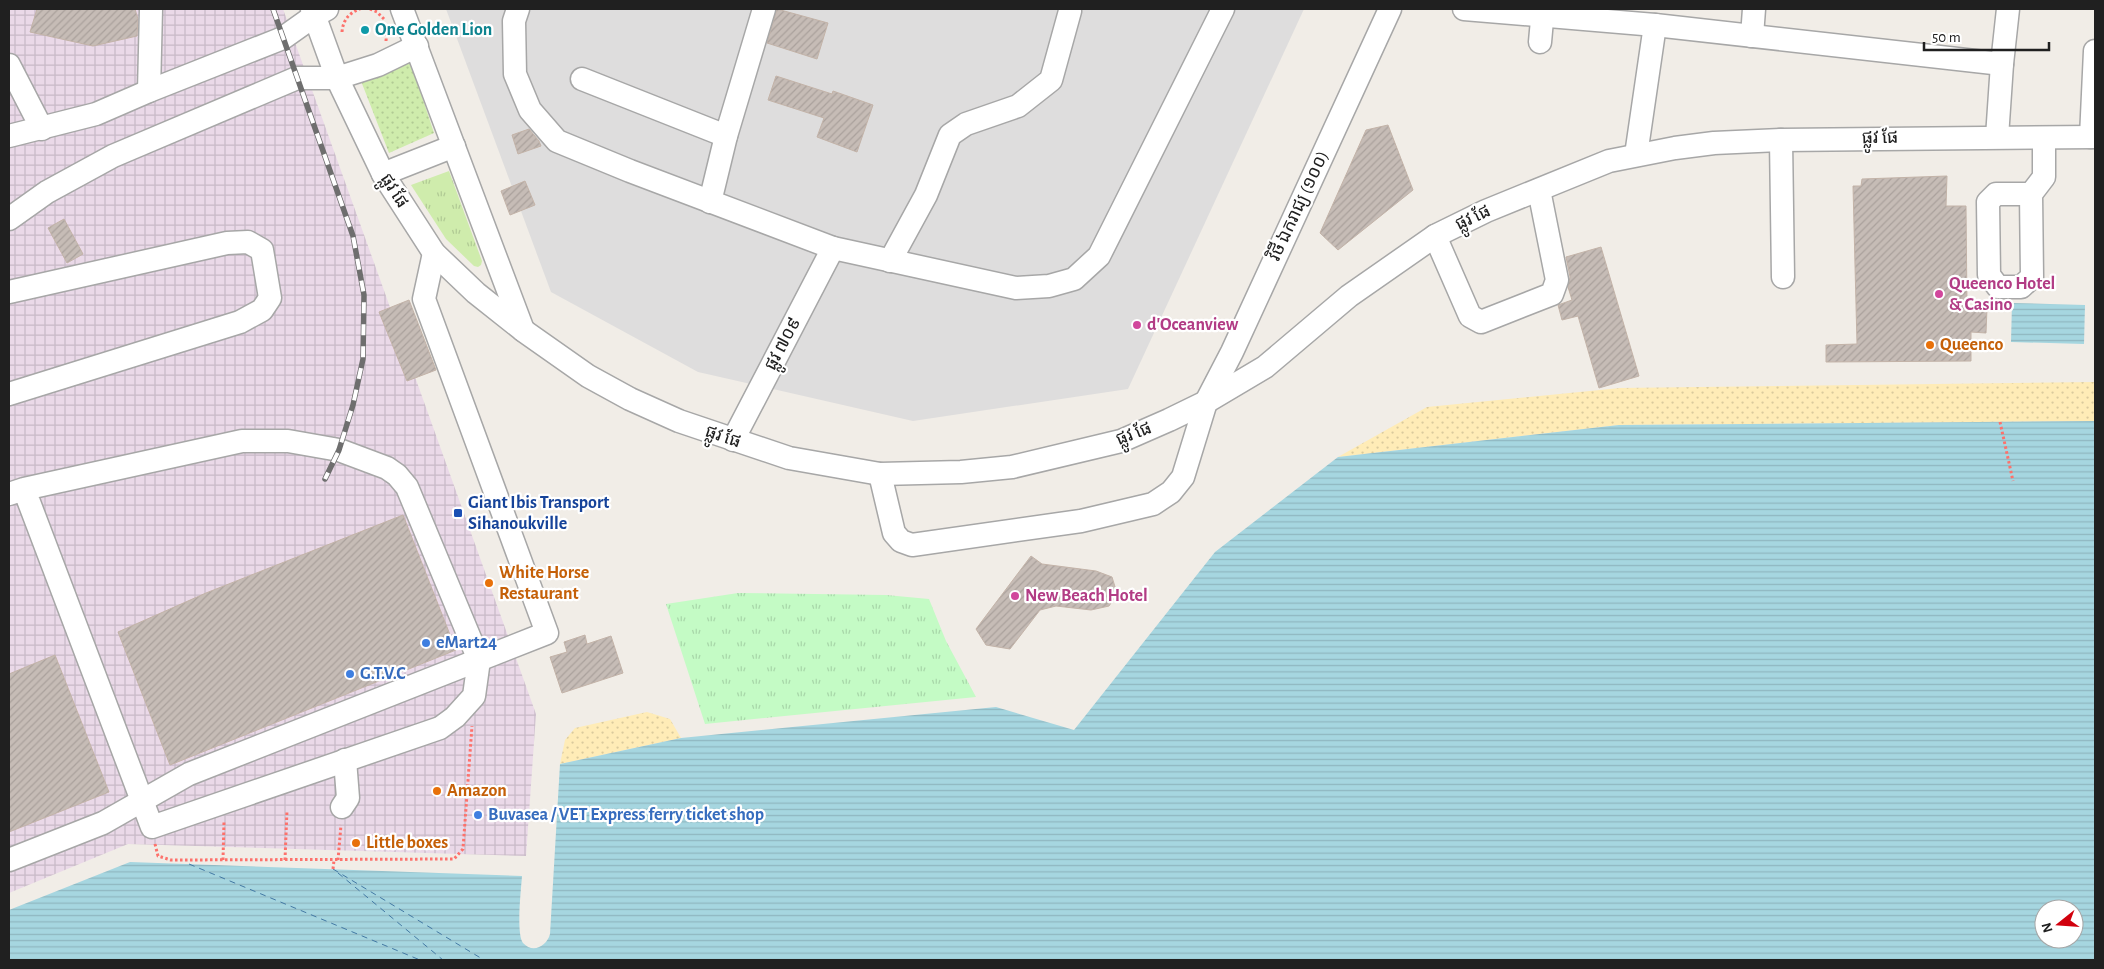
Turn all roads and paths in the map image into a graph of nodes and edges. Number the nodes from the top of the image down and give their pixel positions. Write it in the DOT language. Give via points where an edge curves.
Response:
graph roads {
  1 [pos="151,9"];
  2 [pos="360,9"];
  3 [pos="370,9"];
  4 [pos="402,9"];
  5 [pos="518,9"];
  6 [pos="764,9"];
  7 [pos="1223,9"];
  8 [pos="1390,9"];
  9 [pos="1464,9"];
  10 [pos="1754,9"];
  11 [pos="2008,9"];
  12 [pos="318,11"];
  13 [pos="1070,11"];
  14 [pos="1543,12"];
  15 [pos="1655,25"];
  16 [pos="1752,36"];
  17 [pos="344,40"];
  18 [pos="1540,42"];
  19 [pos="416,46"];
  20 [pos="380,49"];
  21 [pos="9,64"];
  22 [pos="2002,64"];
  23 [pos="2095,64"];
  24 [pos="337,78"];
  25 [pos="582,79"];
  26 [pos="149,91"];
  27 [pos="42,129"];
  28 [pos="9,136"];
  29 [pos="726,136"];
  30 [pos="1997,137"];
  31 [pos="2093,137"];
  32 [pos="2044,138"];
  33 [pos="1781,140"];
  34 [pos="454,146"];
  35 [pos="1636,155"];
  36 [pos="383,174"];
  37 [pos="1539,190"];
  38 [pos="2031,194"];
  39 [pos="710,202"];
  40 [pos="9,219"];
  41 [pos="1435,236"];
  42 [pos="833,248"];
  43 [pos="434,253"];
  44 [pos="890,261"];
  45 [pos="1783,277"];
  46 [pos="9,292"];
  47 [pos="524,331"];
  48 [pos="1238,339"];
  49 [pos="1266,366"];
  50 [pos="9,394"];
  51 [pos="1206,402"];
  52 [pos="2000,422"];
  53 [pos="733,440"];
  54 [pos="880,474"];
  55 [pos="2013,482"];
  56 [pos="17,492"];
  57 [pos="479,660"];
  58 [pos="474,696"];
  59 [pos="345,760"];
  60 [pos="143,801"];
  61 [pos="342,807"];
  62 [pos="287,810"];
  63 [pos="224,812"];
  64 [pos="152,826"];
  65 [pos="9,860"];
  66 [pos="224,860"];
  67 [pos="285,860"];
  68 [pos="336,860"];
  69 [pos="334,869"];
  1 -- 26 [label="street"];
  2 -- 17 [label="path" via="346,18 342,32"];
  3 -- 20 [label="path" via="384,18 387,25 386,41"];
  4 -- 19 [label="street"];
  5 -- 39 [label="street" via="514,21 515,74 530,110 558,141"];
  6 -- 29 [label="street"];
  7 -- 44 [label="street" via="1099,256 1074,279 1049,286 1016,288"];
  8 -- 48 [label="street, វិថី ឯករាជ្យ (១០០)"];
  9 -- 14 [label="street"];
  10 -- 16 [label="street"];
  11 -- 22 [label="street"];
  12 -- 24 [label="street, ផ្លូវ ផែ"];
  12 -- 26 [label="street" via="283,38"];
  13 -- 44 [label="street" via="1051,80 1018,106 966,124 950,135 926,195"];
  14 -- 15 [label="street"];
  14 -- 18 [label="street"];
  15 -- 16 [label="street"];
  15 -- 35 [label="street"];
  16 -- 22 [label="street"];
  19 -- 24 [label="street" via="378,65"];
  19 -- 34 [label="street"];
  21 -- 27 [label="street"];
  22 -- 30 [label="street"];
  23 -- 31 [label="street"];
  24 -- 36 [label="street, ផ្លូវ ផែ"];
  24 -- 40 [label="street" via="298,78 112,156 48,192"];
  25 -- 29 [label="street"];
  26 -- 27 [label="street" via="96,114"];
  27 -- 28 [label="street"];
  29 -- 39 [label="street"];
  30 -- 32 [label="street, ផ្លូវ ផែ"];
  30 -- 33 [label="street, ផ្លូវ ផែ"];
  31 -- 32 [label="street, ផ្លូវ ផែ"];
  32 -- 38 [label="street" via="2044,177"];
  33 -- 35 [label="street, ផ្លូវ ផែ" via="1714,143"];
  33 -- 45 [label="street"];
  34 -- 36 [label="street"];
  34 -- 47 [label="street"];
  35 -- 37 [label="street, ផ្លូវ ផែ" via="1609,161"];
  36 -- 43 [label="street, ផ្លូវ ផែ"];
  37 -- 41 [label="street, ផ្លូវ ផែ"];
  37 -- 41 [label="street" via="1557,280 1552,294 1481,322 1470,316"];
  39 -- 42 [label="street"];
  41 -- 49 [label="street, ផ្លូវ ផែ" via="1349,296"];
  42 -- 44 [label="street"];
  42 -- 53 [label="street, ផ្លូវ ៧០៩"];
  43 -- 47 [label="street, ផ្លូវ ផែ" via="476,293"];
  43 -- 57 [label="street" via="424,299 548,633"];
  46 -- 50 [label="street" via="227,243 248,242 262,250 270,298 262,310 240,322"];
  47 -- 53 [label="street, ផ្លូវ ផែ" via="588,376 630,399"];
  48 -- 49 [label="street" via="1244,359 1253,365"];
  48 -- 51 [label="street, វិថី ឯករាជ្យ (១០០)"];
  49 -- 51 [label="street, ផ្លូវ ផែ"];
  51 -- 54 [label="street, ផ្លូវ ផែ" via="1121,441 1012,467"];
  51 -- 54 [label="street, វិថី ឯករាជ្យ (១០០)" via="1183,477 1171,492 1153,504 1081,521 912,545 901,541 894,533"];
  52 -- 55 [label="path"];
  53 -- 54 [label="street, ផ្លូវ ផែ" via="789,458"];
  56 -- 57 [label="street" via="242,441 288,441 347,453 387,468 407,487"];
  56 -- 60 [label="street"];
  57 -- 58 [label="street"];
  57 -- 60 [label="street" via="189,774"];
  58 -- 59 [label="street" via="440,728"];
  58 -- 68 [label="path" via="463,849 459,855 454,860"];
  59 -- 61 [label="street" via="348,798"];
  59 -- 64 [label="street"];
  60 -- 64 [label="street"];
  60 -- 65 [label="street" via="103,823"];
  61 -- 68 [label="path"];
  62 -- 67 [label="path"];
  63 -- 66 [label="path"];
  64 -- 66 [label="path" via="158,856 164,859 189,862"];
  66 -- 67 [label="path"];
  67 -- 68 [label="path"];
  68 -- 69 [label="path"];
}
